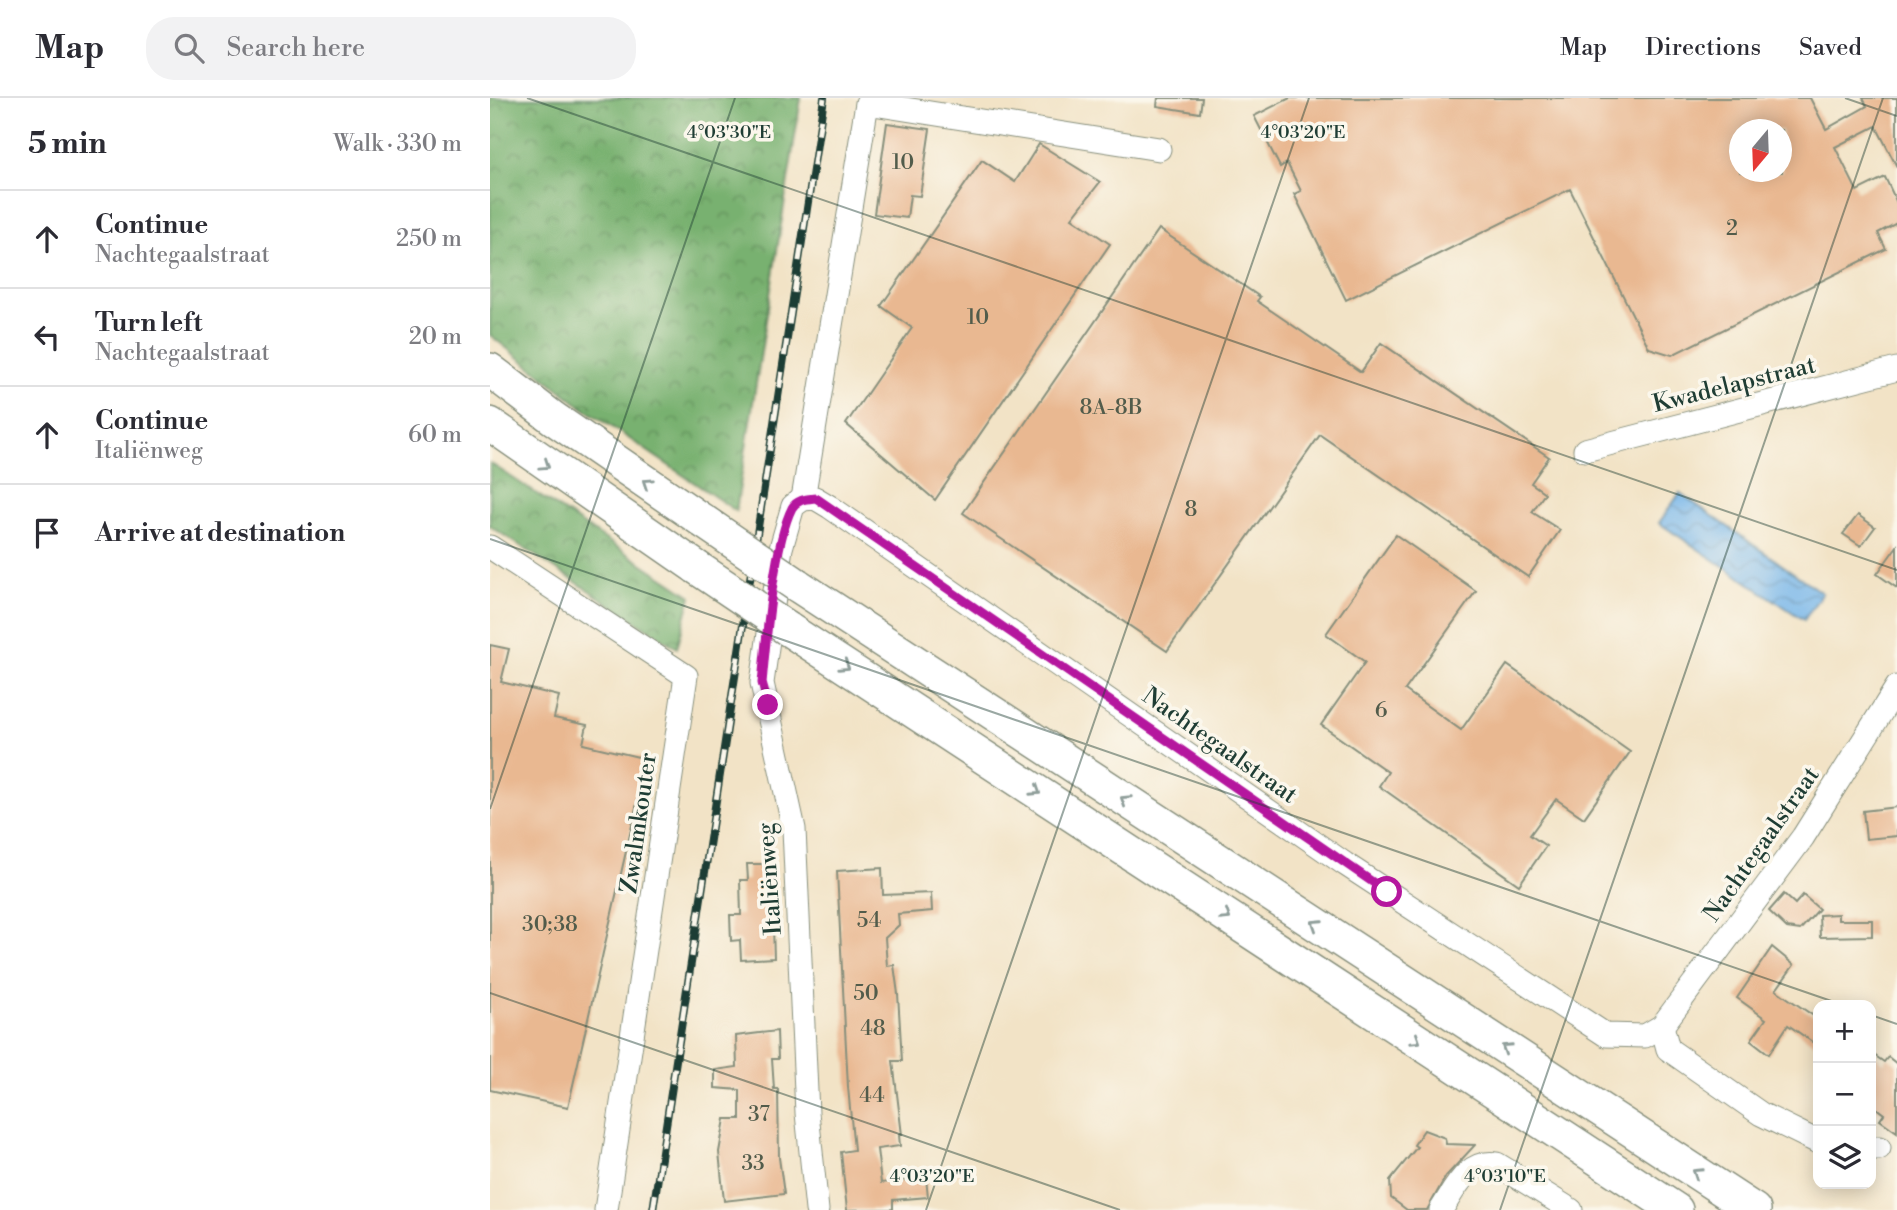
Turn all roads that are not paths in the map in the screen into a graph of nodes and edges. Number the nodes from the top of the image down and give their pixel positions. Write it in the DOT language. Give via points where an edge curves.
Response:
graph roads {
  1 [pos="867,100"];
  2 [pos="1159,149"];
  3 [pos="1897,369"];
  4 [pos="490,370"];
  5 [pos="490,424"];
  6 [pos="1585,450"];
  7 [pos="803,499"];
  8 [pos="490,547"];
  9 [pos="1897,687"];
  10 [pos="1662,1026"];
  11 [pos="1813,1140"];
  12 [pos="606,1210"];
  13 [pos="817,1210"];
  14 [pos="1441,1210"];
  15 [pos="1571,1210"];
  16 [pos="1676,1210"];
  17 [pos="1754,1210"];
  1 -- 2 [label="street"];
  1 -- 7 [label="street"];
  3 -- 6 [label="street, Kwadelapstraat"];
  17 -- 4 [label="highway, one-way, bridge" via="797,585"];
  5 -- 16 [label="highway, one-way, bridge" via="788,629"];
  7 -- 10 [label="street, Nachtegaalstraat" via="816,498 830,507 1334,856 1606,1035 1645,1036"];
  7 -- 13 [label="street, Italiënweg" via="793,506 781,548 762,683 794,829 807,1113"];
  8 -- 12 [label="street, Zwalmkouter" via="686,676"];
  9 -- 10 [label="street, Nachtegaalstraat" via="1803,837"];
  10 -- 11 [label="street" via="1668,1049 1760,1114"];
  14 -- 15 [label="street" via="1469,1169 1487,1163 1497,1164"];
}
